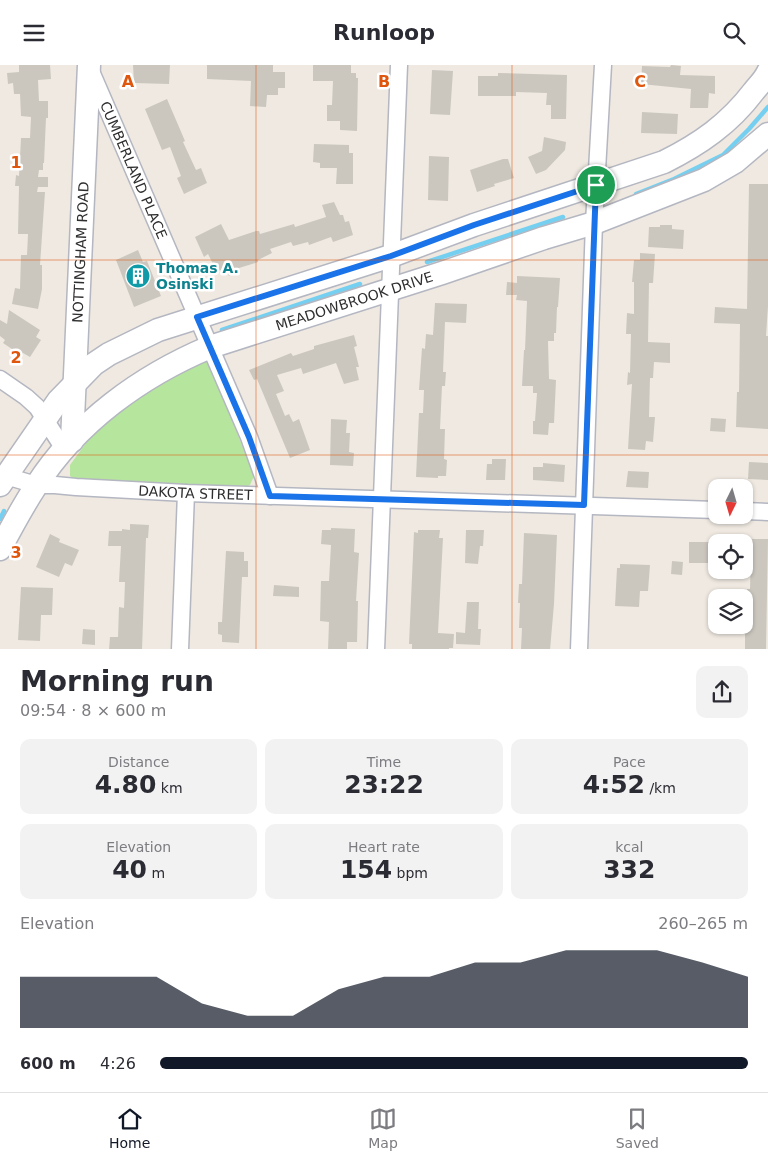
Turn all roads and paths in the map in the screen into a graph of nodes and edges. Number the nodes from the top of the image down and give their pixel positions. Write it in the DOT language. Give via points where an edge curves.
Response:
graph roads {
  1 [pos="398,65"];
  2 [pos="603,65"];
  3 [pos="89,66"];
  4 [pos="768,74"];
  5 [pos="768,134"];
  6 [pos="596,185"];
  7 [pos="594,223"];
  8 [pos="391,256"];
  9 [pos="389,290"];
  10 [pos="197,317"];
  11 [pos="210,347"];
  12 [pos="0,379"];
  13 [pos="74,383"];
  14 [pos="44,419"];
  15 [pos="68,445"];
  16 [pos="3,481"];
  17 [pos="36,485"];
  18 [pos="186,493"];
  19 [pos="270,496"];
  20 [pos="382,500"];
  21 [pos="584,505"];
  22 [pos="708,510"];
  23 [pos="753,511"];
  24 [pos="768,512"];
  25 [pos="0,549"];
  26 [pos="180,649"];
  27 [pos="376,649"];
  28 [pos="579,649"];
  1 -- 8 [label="street"];
  2 -- 6 [label="street"];
  3 -- 10 [label="street, CUMBERLAND PLACE"];
  3 -- 13 [label="street, NOTTINGHAM ROAD"];
  4 -- 6 [label="street" via="718,130 664,162"];
  5 -- 7 [label="street, MEADOWBROOK DRIVE" via="734,162 704,180"];
  6 -- 7 [label="street"];
  6 -- 8 [label="street"];
  7 -- 9 [label="street, MEADOWBROOK DRIVE"];
  7 -- 21 [label="street"];
  8 -- 9 [label="street"];
  8 -- 10 [label="street"];
  9 -- 11 [label="street, MEADOWBROOK DRIVE"];
  9 -- 20 [label="street"];
  10 -- 11 [label="street, CUMBERLAND PLACE"];
  10 -- 13 [label="street" via="109,354"];
  11 -- 15 [label="street, MEADOWBROOK DRIVE" via="134,386"];
  11 -- 19 [label="street, CUMBERLAND PLACE" via="249,437"];
  12 -- 14 [label="street" via="37,407"];
  13 -- 14 [label="street"];
  13 -- 15 [label="street, NOTTINGHAM ROAD"];
  14 -- 15 [label="street"];
  14 -- 16 [label="street"];
  15 -- 17 [label="street, MEADOWBROOK DRIVE"];
  16 -- 17 [label="street, DAKOTA STREET"];
  17 -- 18 [label="street, DAKOTA STREET"];
  17 -- 25 [label="street, MEADOWBROOK DRIVE"];
  18 -- 19 [label="street, DAKOTA STREET"];
  18 -- 26 [label="street"];
  19 -- 20 [label="street, DAKOTA STREET"];
  20 -- 21 [label="street, DAKOTA STREET"];
  20 -- 27 [label="street"];
  21 -- 22 [label="street, DAKOTA STREET"];
  21 -- 28 [label="street"];
  23 -- 24 [label="street"];
}
